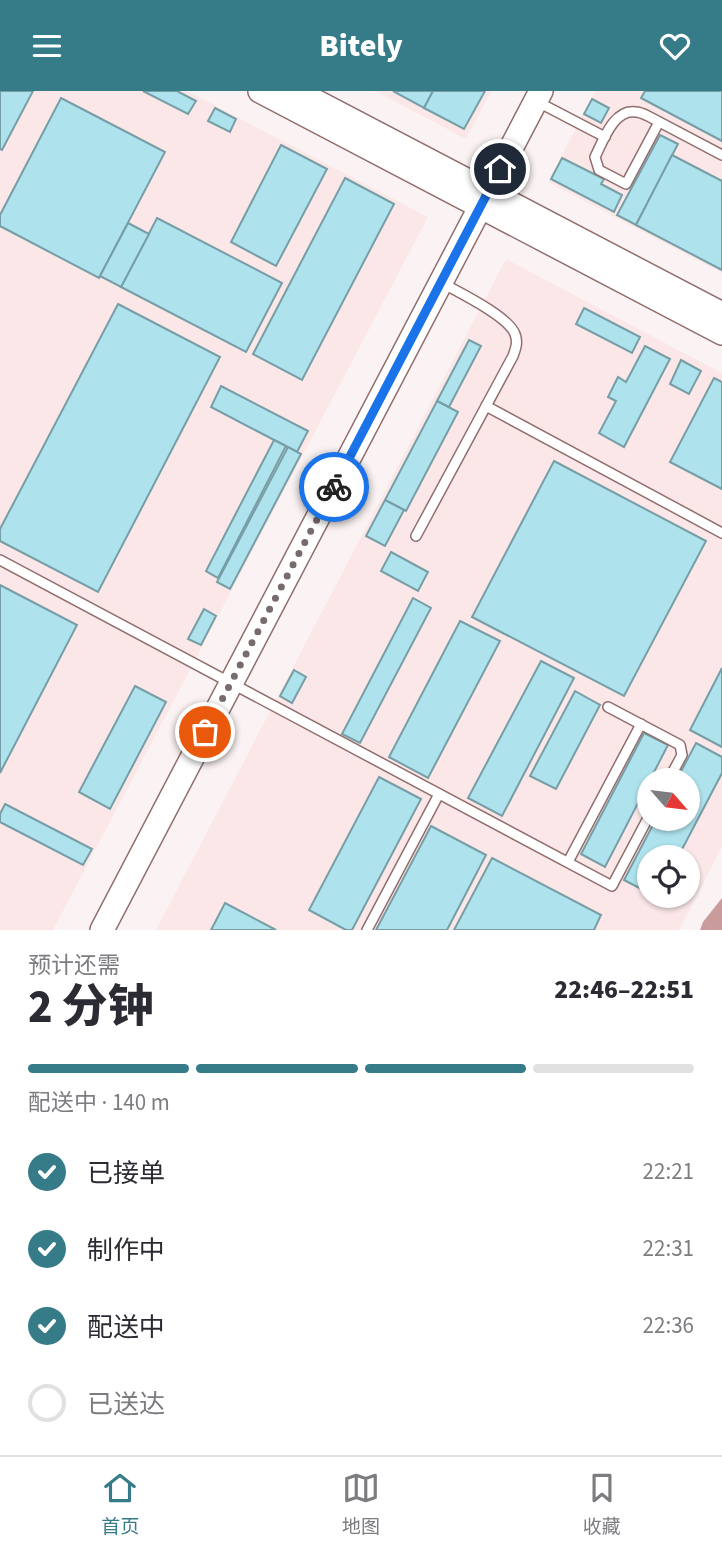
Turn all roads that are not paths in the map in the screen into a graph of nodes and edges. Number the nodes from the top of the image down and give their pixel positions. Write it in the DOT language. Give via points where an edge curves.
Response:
graph roads {
  1 [pos="260,91"];
  2 [pos="296,91"];
  3 [pos="538,96"];
  4 [pos="659,122"];
  5 [pos="606,138"];
  6 [pos="722,155"];
  7 [pos="484,199"];
  8 [pos="441,282"];
  9 [pos="722,314"];
  10 [pos="722,333"];
  11 [pos="486,406"];
  12 [pos="722,533"];
  13 [pos="416,536"];
  14 [pos="0,560"];
  15 [pos="231,683"];
  16 [pos="608,706"];
  17 [pos="641,724"];
  18 [pos="675,768"];
  19 [pos="439,794"];
  20 [pos="641,831"];
  21 [pos="568,862"];
  22 [pos="102,930"];
  23 [pos="366,930"];
  1 -- 7 [label="street"];
  2 -- 7 [label="street"];
  3 -- 5 [label="lane"];
  3 -- 7 [label="street"];
  4 -- 5 [label="lane" via="629,112 613,123"];
  4 -- 5 [label="lane" via="626,184 598,170 595,157"];
  4 -- 6 [label="lane"];
  7 -- 8 [label="street"];
  7 -- 9 [label="street"];
  7 -- 10 [label="street"];
  8 -- 11 [label="lane" via="503,318 515,334 513,356"];
  8 -- 15 [label="street"];
  11 -- 12 [label="lane"];
  11 -- 13 [label="lane"];
  14 -- 15 [label="lane"];
  15 -- 19 [label="lane"];
  15 -- 22 [label="street"];
  16 -- 17 [label="lane"];
  17 -- 18 [label="lane" via="680,745 682,755"];
  17 -- 21 [label="lane"];
  19 -- 21 [label="lane"];
  19 -- 23 [label="lane"];
  20 -- 21 [label="lane" via="612,886"];
}
